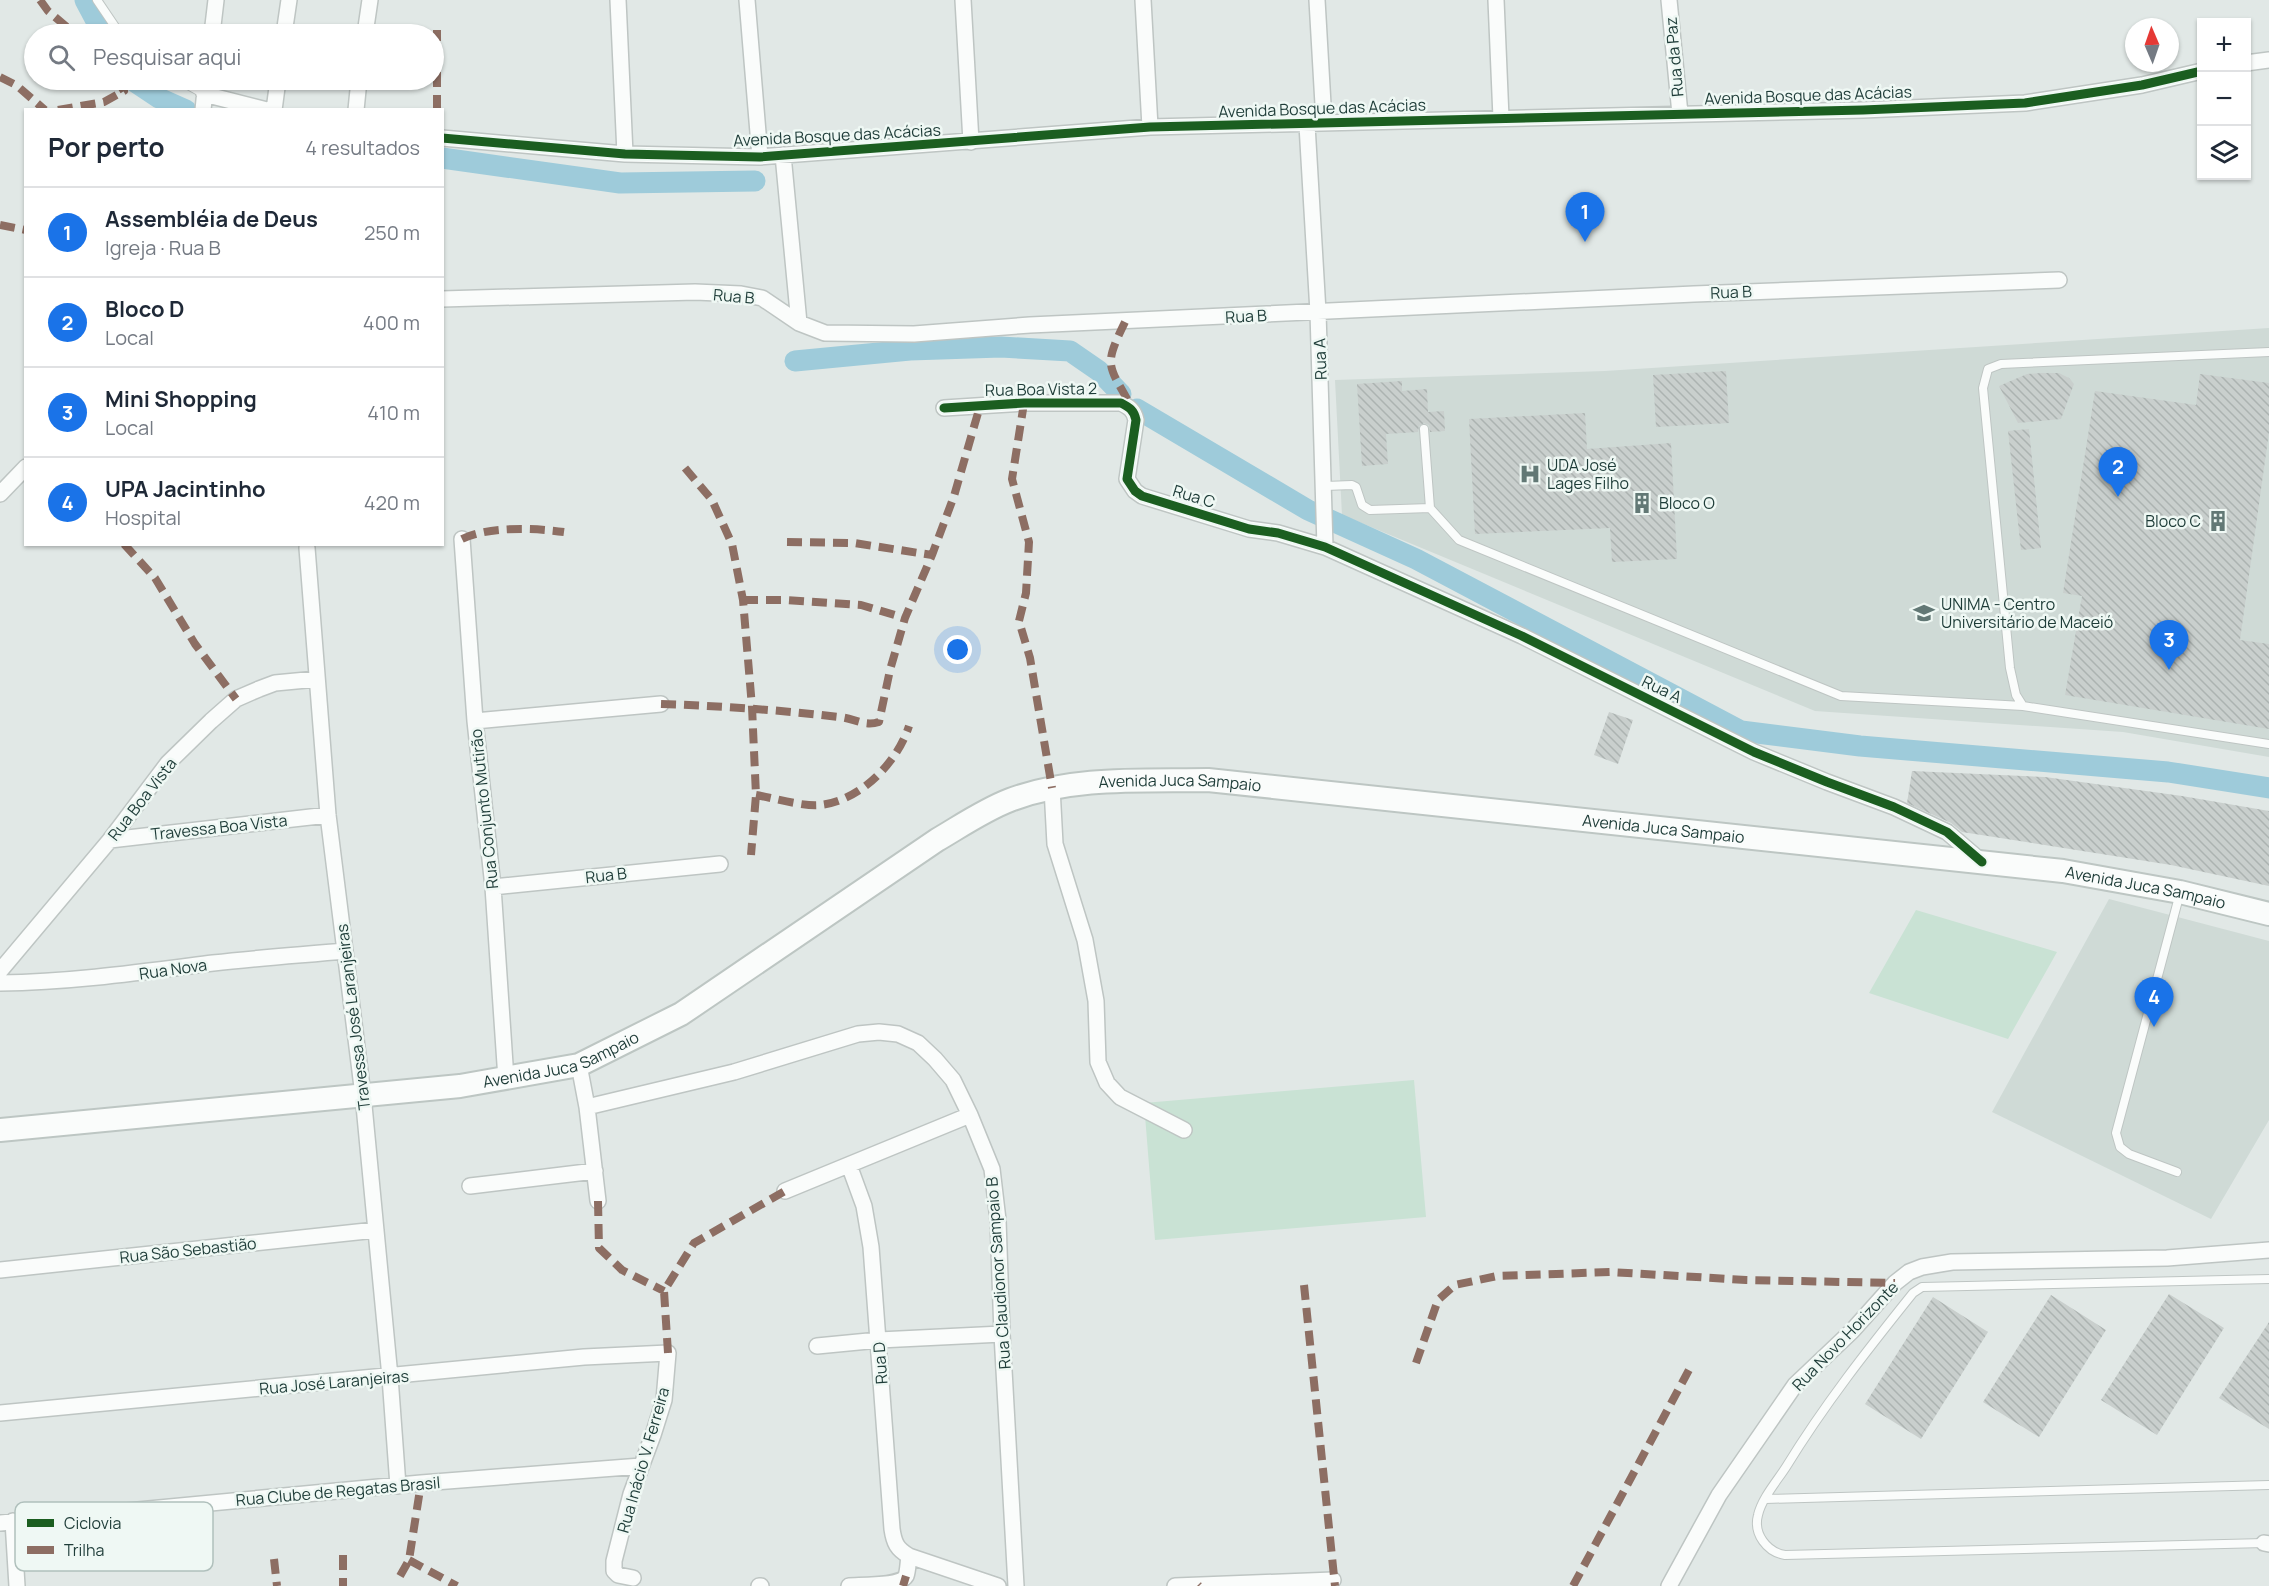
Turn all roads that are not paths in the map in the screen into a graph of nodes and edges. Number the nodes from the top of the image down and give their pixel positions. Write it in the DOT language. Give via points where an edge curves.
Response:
graph roads {
  1 [pos="97,0"];
  2 [pos="216,0"];
  3 [pos="289,0"];
  4 [pos="618,0"];
  5 [pos="747,0"];
  6 [pos="963,0"];
  7 [pos="1143,0"];
  8 [pos="1317,0"];
  9 [pos="1496,0"];
  10 [pos="1669,0"];
  11 [pos="369,5"];
  12 [pos="113,24"];
  13 [pos="213,24"];
  14 [pos="285,24"];
  15 [pos="366,24"];
  16 [pos="2269,60"];
  17 [pos="2251,62"];
  18 [pos="2198,72"];
  19 [pos="277,90"];
  20 [pos="358,90"];
  21 [pos="204,96"];
  22 [pos="258,108"];
  23 [pos="274,108"];
  24 [pos="356,108"];
  25 [pos="1680,114"];
  26 [pos="1501,118"];
  27 [pos="1324,122"];
  28 [pos="1307,125"];
  29 [pos="1150,127"];
  30 [pos="444,138"];
  31 [pos="971,142"];
  32 [pos="625,154"];
  33 [pos="783,155"];
  34 [pos="760,157"];
  35 [pos="2059,280"];
  36 [pos="444,299"];
  37 [pos="1318,312"];
  38 [pos="799,323"];
  39 [pos="2269,352"];
  40 [pos="944,408"];
  41 [pos="1135,413"];
  42 [pos="1424,429"];
  43 [pos="24,469"];
  44 [pos="1325,486"];
  45 [pos="0,494"];
  46 [pos="1430,507"];
  47 [pos="462,539"];
  48 [pos="1325,540"];
  49 [pos="307,548"];
  50 [pos="317,679"];
  51 [pos="661,704"];
  52 [pos="2023,706"];
  53 [pos="475,721"];
  54 [pos="2269,744"];
  55 [pos="1052,788"];
  56 [pos="328,815"];
  57 [pos="110,840"];
  58 [pos="1982,862"];
  59 [pos="720,864"];
  60 [pos="493,887"];
  61 [pos="2180,892"];
  62 [pos="2269,914"];
  63 [pos="345,951"];
  64 [pos="0,971"];
  65 [pos="0,983"];
  66 [pos="579,1065"];
  67 [pos="506,1078"];
  68 [pos="363,1095"];
  69 [pos="587,1107"];
  70 [pos="970,1115"];
  71 [pos="0,1130"];
  72 [pos="1184,1130"];
  73 [pos="849,1166"];
  74 [pos="595,1171"];
  75 [pos="2177,1172"];
  76 [pos="470,1186"];
  77 [pos="785,1191"];
  78 [pos="598,1201"];
  79 [pos="376,1230"];
  80 [pos="2269,1250"];
  81 [pos="0,1270"];
  82 [pos="2269,1279"];
  83 [pos="1002,1334"];
  84 [pos="879,1340"];
  85 [pos="817,1346"];
  86 [pos="668,1353"];
  87 [pos="390,1377"];
  88 [pos="0,1413"];
  89 [pos="641,1466"];
  90 [pos="2269,1485"];
  91 [pos="398,1486"];
  92 [pos="1766,1499"];
  93 [pos="213,1503"];
  94 [pos="6,1522"];
  95 [pos="2268,1542"];
  96 [pos="909,1556"];
  97 [pos="633,1578"];
  98 [pos="1333,1580"];
  99 [pos="17,1586"];
  100 [pos="849,1586"];
  101 [pos="998,1586"];
  102 [pos="1016,1586"];
  103 [pos="1175,1586"];
  104 [pos="1668,1586"];
  1 -- 12 [label="lane"];
  2 -- 13 [label="street"];
  3 -- 14 [label="street"];
  4 -- 32 [label="street"];
  5 -- 34 [label="street"];
  6 -- 31 [label="street"];
  7 -- 29 [label="street"];
  8 -- 27 [label="street"];
  9 -- 26 [label="street"];
  10 -- 25 [label="street, Rua da Paz"];
  11 -- 15 [label="street"];
  16 -- 17 [label="street"];
  18 -- 25 [label="street, Avenida Bosque das Acácias" via="2025,103"];
  19 -- 23 [label="street"];
  20 -- 24 [label="street"];
  21 -- 22 [label="street"];
  25 -- 26 [label="street, Avenida Bosque das Acácias"];
  26 -- 27 [label="street, Avenida Bosque das Acácias"];
  27 -- 28 [label="street, Avenida Bosque das Acácias"];
  28 -- 29 [label="street, Avenida Bosque das Acácias"];
  28 -- 37 [label="street, Rua A"];
  29 -- 31 [label="street, Avenida Bosque das Acácias"];
  30 -- 32 [label="street, Avenida Bosque das Acácias"];
  31 -- 33 [label="street, Avenida Bosque das Acácias"];
  32 -- 34 [label="street, Avenida Bosque das Acácias"];
  33 -- 34 [label="street, Avenida Bosque das Acácias"];
  33 -- 38 [label="street"];
  35 -- 37 [label="street, Rua B"];
  36 -- 38 [label="street, Rua B" via="741,294 762,298"];
  37 -- 38 [label="street, Rua B" via="914,334 825,333"];
  37 -- 44 [label="street, Rua A"];
  39 -- 52 [label="lane" via="2001,364 1988,369 1983,388 2002,600 2011,678"];
  40 -- 41 [label="street, Rua Boa Vista 2" via="1112,403 1129,407"];
  41 -- 48 [label="street, Rua C" via="1127,479 1142,496 1249,529"];
  42 -- 46 [label="lane"];
  43 -- 45 [label="street"];
  44 -- 46 [label="lane" via="1356,487 1362,505 1370,510"];
  44 -- 48 [label="street, Rua A"];
  46 -- 52 [label="lane" via="1459,540 1833,694"];
  47 -- 53 [label="street, Rua Conjunto Mutirão"];
  48 -- 58 [label="street, Rua A" via="1754,752 1947,832"];
  49 -- 50 [label="street, Travessa José Laranjeiras"];
  50 -- 56 [label="street, Travessa José Laranjeiras"];
  50 -- 57 [label="street, Rua Boa Vista" via="275,683 236,699 168,763"];
  51 -- 53 [label="street"];
  52 -- 54 [label="lane"];
  53 -- 60 [label="street, Rua Conjunto Mutirão"];
  55 -- 58 [label="main road, Avenida Juca Sampaio" via="1095,781 1208,780"];
  55 -- 66 [label="main road, Avenida Juca Sampaio" via="1011,800 973,818 681,1014"];
  55 -- 72 [label="street" via="1055,844 1085,940 1096,1001 1098,1062 1107,1083 1120,1097"];
  56 -- 57 [label="street, Travessa Boa Vista"];
  56 -- 63 [label="street, Travessa José Laranjeiras"];
  57 -- 64 [label="street, Rua Boa Vista"];
  58 -- 61 [label="main road, Avenida Juca Sampaio" via="2063,871"];
  59 -- 60 [label="street, Rua B"];
  60 -- 67 [label="street, Rua Conjunto Mutirão"];
  61 -- 62 [label="main road, Avenida Juca Sampaio"];
  61 -- 75 [label="lane" via="2116,1133 2120,1147 2129,1154"];
  63 -- 65 [label="street, Rua Nova" via="139,974"];
  63 -- 68 [label="street, Travessa José Laranjeiras"];
  66 -- 67 [label="main road, Avenida Juca Sampaio"];
  66 -- 69 [label="street"];
  67 -- 68 [label="main road, Avenida Juca Sampaio"];
  68 -- 71 [label="main road, Avenida Juca Sampaio"];
  68 -- 79 [label="street, Travessa José Laranjeiras"];
  69 -- 70 [label="street, Rua Claudionor Sampaio B" via="734,1072 858,1034 879,1032 898,1034 918,1043 953,1080"];
  69 -- 74 [label="street"];
  70 -- 73 [label="street"];
  70 -- 83 [label="street, Rua Claudionor Sampaio B" via="992,1169"];
  73 -- 77 [label="street"];
  73 -- 84 [label="street, Rua D" via="864,1206 872,1247"];
  74 -- 76 [label="street"];
  74 -- 78 [label="street"];
  79 -- 81 [label="street, Rua São Sebastião"];
  79 -- 87 [label="street, Travessa José Laranjeiras"];
  80 -- 104 [label="street, Rua Novo Horizonte" via="2167,1258 1952,1262 1909,1272 1795,1385 1719,1495"];
  82 -- 92 [label="lane" via="1922,1287 1848,1373"];
  83 -- 84 [label="street"];
  83 -- 102 [label="street, Rua Claudionor Sampaio B"];
  84 -- 85 [label="street"];
  84 -- 96 [label="street, Rua D" via="892,1529 894,1543"];
  86 -- 87 [label="street, Rua José Laranjeiras" via="584,1357"];
  86 -- 89 [label="street, Rua Inácio V. Ferreira" via="664,1400"];
  87 -- 88 [label="street, Rua José Laranjeiras"];
  87 -- 91 [label="street, Travessa José Laranjeiras"];
  89 -- 91 [label="street, Rua Clube de Regatas Brasil"];
  89 -- 97 [label="street, Rua Inácio V. Ferreira" via="613,1566 618,1575"];
  90 -- 92 [label="lane"];
  91 -- 93 [label="street, Rua Clube de Regatas Brasil"];
  92 -- 95 [label="lane" via="1758,1514 1761,1537 1775,1553 1785,1555"];
  94 -- 99 [label="street"];
  96 -- 100 [label="street" via="902,1580"];
  96 -- 101 [label="street"];
  98 -- 103 [label="street"];
}
